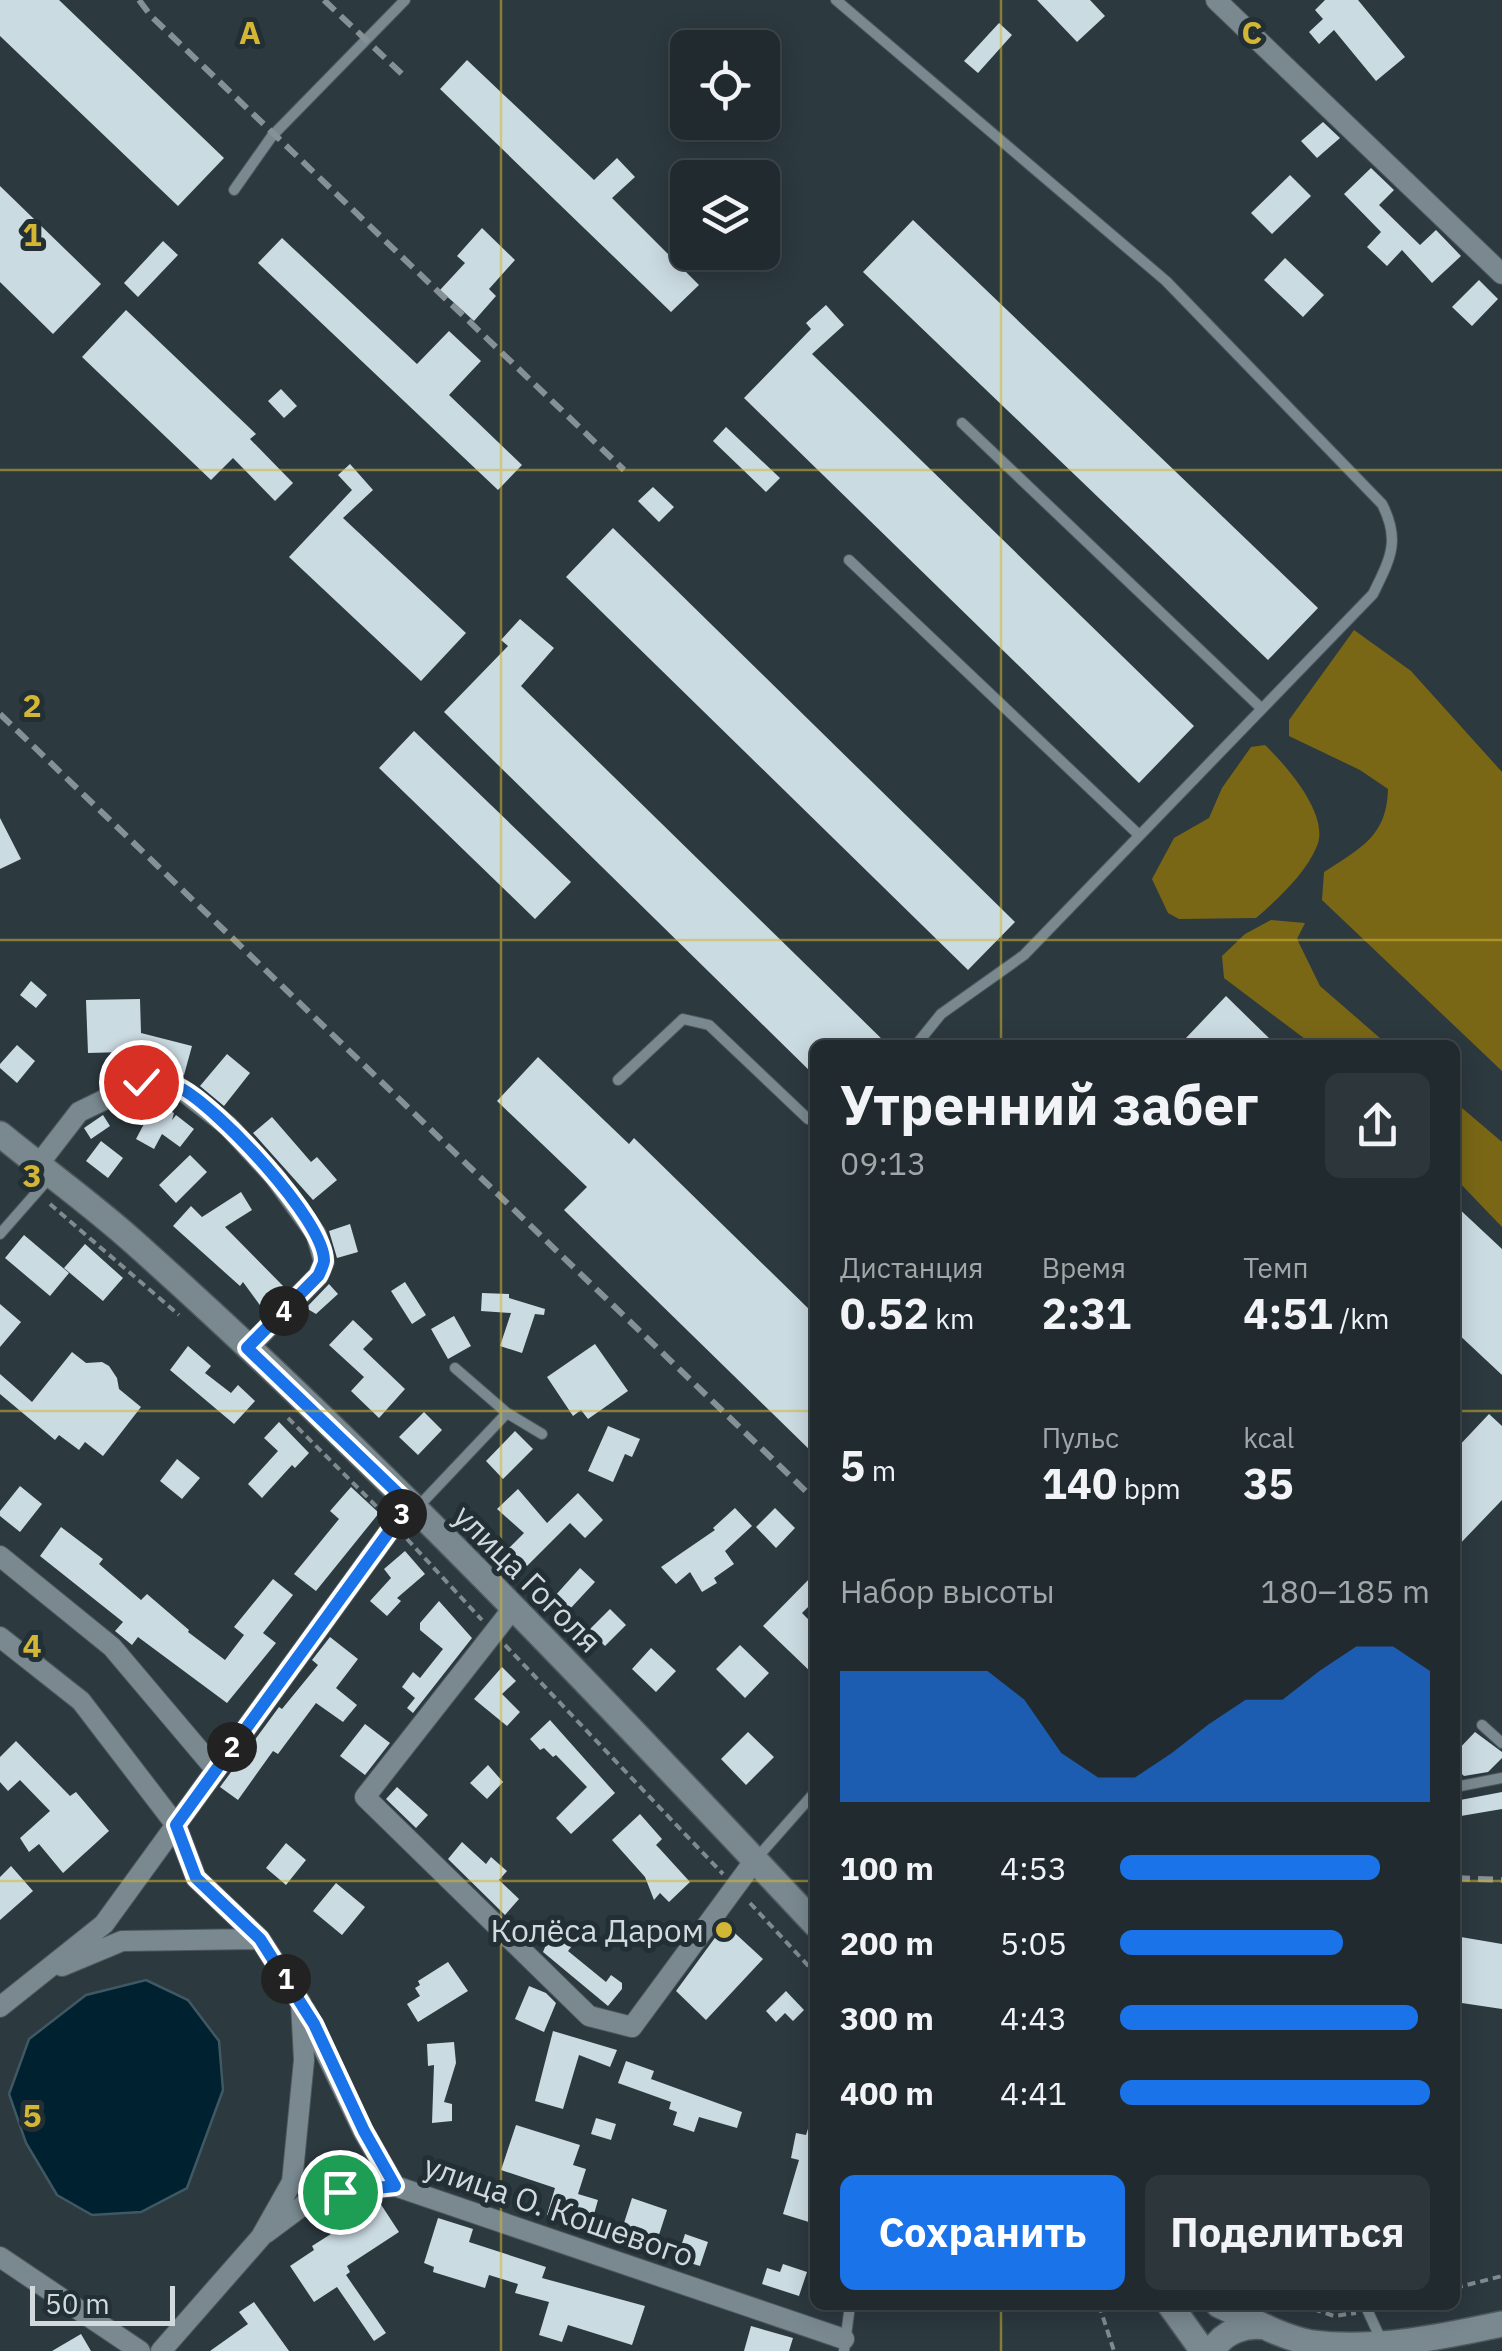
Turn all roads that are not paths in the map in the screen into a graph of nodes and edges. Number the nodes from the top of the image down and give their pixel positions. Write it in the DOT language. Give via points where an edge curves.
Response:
graph roads {
  1 [pos="405,0"];
  2 [pos="836,0"];
  3 [pos="1216,0"];
  4 [pos="234,190"];
  5 [pos="1502,274"];
  6 [pos="962,423"];
  7 [pos="849,560"];
  8 [pos="1262,709"];
  9 [pos="1139,835"];
  10 [pos="920,1040"];
  11 [pos="618,1080"];
  12 [pos="810,1120"];
  13 [pos="0,1134"];
  14 [pos="42,1178"];
  15 [pos="0,1234"];
  16 [pos="247,1348"];
  17 [pos="455,1368"];
  18 [pos="507,1413"];
  19 [pos="542,1434"];
  20 [pos="406,1513"];
  21 [pos="0,1556"];
  22 [pos="514,1606"];
  23 [pos="0,1637"];
  24 [pos="1482,1725"];
  25 [pos="1502,1743"];
  26 [pos="216,1770"];
  27 [pos="1502,1778"];
  28 [pos="1460,1786"];
  29 [pos="810,1798"];
  30 [pos="176,1825"];
  31 [pos="756,1860"];
  32 [pos="810,1919"];
  33 [pos="260,1939"];
  34 [pos="44,1974"];
  35 [pos="301,2003"];
  36 [pos="0,2007"];
  37 [pos="395,2186"];
  38 [pos="261,2237"];
  39 [pos="0,2257"];
  40 [pos="849,2310"];
  41 [pos="1174,2310"];
  42 [pos="1229,2310"];
  43 [pos="1368,2310"];
  44 [pos="1502,2324"];
  45 [pos="1284,2337"];
  46 [pos="844,2345"];
  47 [pos="1402,2346"];
  48 [pos="140,2351"];
  49 [pos="161,2351"];
  50 [pos="1203,2351"];
  51 [pos="1212,2351"];
  1 -- 4 [label="lane" via="272,136"];
  2 -- 8 [label="lane" via="1166,281 1382,504 1392,524 1392,556 1373,594"];
  3 -- 5 [label="street"];
  6 -- 8 [label="lane"];
  7 -- 9 [label="lane"];
  8 -- 9 [label="lane"];
  9 -- 10 [label="lane" via="1024,956 941,1014"];
  11 -- 12 [label="lane" via="683,1020 696,1022 709,1025"];
  13 -- 14 [label="main road, улица Гоголя"];
  14 -- 15 [label="lane"];
  14 -- 16 [label="main road, улица Гоголя" via="134,1242"];
  14 -- 16 [label="street" via="78,1112 141,1082 178,1087 228,1126 316,1234 324,1262"];
  16 -- 20 [label="main road, улица Гоголя"];
  17 -- 18 [label="lane"];
  18 -- 19 [label="lane"];
  18 -- 20 [label="lane"];
  20 -- 22 [label="main road, улица Гоголя"];
  20 -- 26 [label="street"];
  21 -- 26 [label="street" via="112,1647"];
  22 -- 31 [label="main road, улица Гоголя"];
  22 -- 31 [label="street" via="365,1797 589,2016 632,2027"];
  23 -- 30 [label="street" via="80,1701"];
  24 -- 25 [label="lane"];
  26 -- 30 [label="street"];
  27 -- 28 [label="lane"];
  29 -- 31 [label="lane"];
  30 -- 33 [label="street" via="196,1878"];
  30 -- 34 [label="street" via="104,1924"];
  31 -- 32 [label="main road, улица Гоголя"];
  33 -- 34 [label="street" via="122,1941"];
  33 -- 35 [label="street"];
  34 -- 36 [label="street"];
  35 -- 37 [label="street"];
  35 -- 38 [label="street" via="304,2060 292,2182"];
  37 -- 38 [label="street, улица О. Кошевого" via="309,2201"];
  37 -- 46 [label="street, улица О. Кошевого"];
  38 -- 49 [label="street"];
  39 -- 48 [label="street"];
  40 -- 46 [label="lane"];
  41 -- 50 [label="main road"];
  42 -- 45 [label="main road"];
  43 -- 47 [label="lane"];
  44 -- 47 [label="main road"];
  45 -- 47 [label="main road" via="1346,2348"];
  45 -- 51 [label="main road" via="1253,2325 1235,2330"];
}
